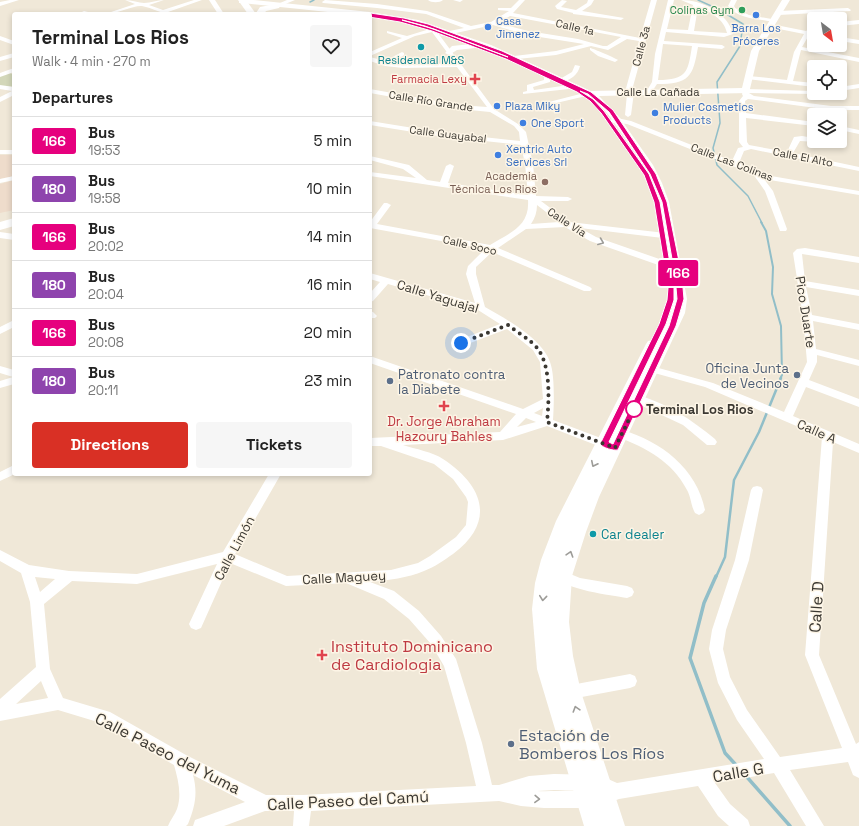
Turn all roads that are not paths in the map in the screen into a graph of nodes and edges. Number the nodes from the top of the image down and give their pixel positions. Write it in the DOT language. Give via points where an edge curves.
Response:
graph roads {
  1 [pos="16,0"];
  2 [pos="128,0"];
  3 [pos="161,0"];
  4 [pos="198,0"];
  5 [pos="212,0"];
  6 [pos="292,0"];
  7 [pos="333,0"];
  8 [pos="431,0"];
  9 [pos="440,0"];
  10 [pos="456,0"];
  11 [pos="460,0"];
  12 [pos="522,0"];
  13 [pos="591,0"];
  14 [pos="654,0"];
  15 [pos="671,0"];
  16 [pos="684,0"];
  17 [pos="734,0"];
  18 [pos="786,0"];
  19 [pos="248,1"];
  20 [pos="564,1"];
  21 [pos="325,2"];
  22 [pos="0,4"];
  23 [pos="276,4"];
  24 [pos="143,5"];
  25 [pos="696,5"];
  26 [pos="842,5"];
  27 [pos="500,9"];
  28 [pos="317,11"];
  29 [pos="116,12"];
  30 [pos="162,12"];
  31 [pos="220,12"];
  32 [pos="256,12"];
  33 [pos="259,12"];
  34 [pos="327,12"];
  35 [pos="330,12"];
  36 [pos="511,12"];
  37 [pos="577,12"];
  38 [pos="779,13"];
  39 [pos="372,15"];
  40 [pos="571,16"];
  41 [pos="621,18"];
  42 [pos="564,19"];
  43 [pos="557,22"];
  44 [pos="859,22"];
  45 [pos="493,23"];
  46 [pos="772,23"];
  47 [pos="847,23"];
  48 [pos="471,28"];
  49 [pos="859,28"];
  50 [pos="586,30"];
  51 [pos="664,30"];
  52 [pos="848,30"];
  53 [pos="389,32"];
  54 [pos="441,32"];
  55 [pos="691,32"];
  56 [pos="807,32"];
  57 [pos="625,37"];
  58 [pos="0,38"];
  59 [pos="408,38"];
  60 [pos="807,38"];
  61 [pos="642,40"];
  62 [pos="847,40"];
  63 [pos="578,41"];
  64 [pos="661,42"];
  65 [pos="859,42"];
  66 [pos="12,43"];
  67 [pos="0,45"];
  68 [pos="590,45"];
  69 [pos="695,45"];
  70 [pos="475,46"];
  71 [pos="722,47"];
  72 [pos="800,48"];
  73 [pos="372,53"];
  74 [pos="449,53"];
  75 [pos="402,54"];
  76 [pos="12,56"];
  77 [pos="841,56"];
  78 [pos="510,58"];
  79 [pos="0,59"];
  80 [pos="372,60"];
  81 [pos="615,60"];
  82 [pos="839,60"];
  83 [pos="859,60"];
  84 [pos="386,64"];
  85 [pos="458,65"];
  86 [pos="577,66"];
  87 [pos="372,67"];
  88 [pos="12,71"];
  89 [pos="0,75"];
  90 [pos="548,77"];
  91 [pos="749,78"];
  92 [pos="655,82"];
  93 [pos="565,83"];
  94 [pos="790,83"];
  95 [pos="807,84"];
  96 [pos="858,86"];
  97 [pos="0,87"];
  98 [pos="847,87"];
  99 [pos="12,89"];
  100 [pos="372,90"];
  101 [pos="629,92"];
  102 [pos="649,92"];
  103 [pos="807,92"];
  104 [pos="12,93"];
  105 [pos="746,93"];
  106 [pos="587,94"];
  107 [pos="0,100"];
  108 [pos="552,102"];
  109 [pos="859,108"];
  110 [pos="492,110"];
  111 [pos="742,115"];
  112 [pos="618,119"];
  113 [pos="372,123"];
  114 [pos="807,123"];
  115 [pos="847,129"];
  116 [pos="859,132"];
  117 [pos="807,139"];
  118 [pos="525,144"];
  119 [pos="747,147"];
  120 [pos="789,155"];
  121 [pos="372,158"];
  122 [pos="736,164"];
  123 [pos="450,166"];
  124 [pos="858,168"];
  125 [pos="755,173"];
  126 [pos="372,174"];
  127 [pos="12,178"];
  128 [pos="0,181"];
  129 [pos="424,182"];
  130 [pos="443,185"];
  131 [pos="859,193"];
  132 [pos="532,198"];
  133 [pos="568,199"];
  134 [pos="387,205"];
  135 [pos="12,216"];
  136 [pos="0,219"];
  137 [pos="12,223"];
  138 [pos="372,224"];
  139 [pos="567,224"];
  140 [pos="372,225"];
  141 [pos="0,226"];
  142 [pos="524,227"];
  143 [pos="783,229"];
  144 [pos="0,235"];
  145 [pos="666,236"];
  146 [pos="12,237"];
  147 [pos="491,248"];
  148 [pos="859,260"];
  149 [pos="672,266"];
  150 [pos="372,276"];
  151 [pos="387,280"];
  152 [pos="801,283"];
  153 [pos="587,289"];
  154 [pos="476,292"];
  155 [pos="859,292"];
  156 [pos="372,297"];
  157 [pos="453,299"];
  158 [pos="481,308"];
  159 [pos="808,317"];
  160 [pos="12,324"];
  161 [pos="508,325"];
  162 [pos="859,327"];
  163 [pos="0,332"];
  164 [pos="461,343"];
  165 [pos="812,351"];
  166 [pos="372,360"];
  167 [pos="859,363"];
  168 [pos="647,368"];
  169 [pos="0,369"];
  170 [pos="12,373"];
  171 [pos="12,381"];
  172 [pos="804,382"];
  173 [pos="0,385"];
  174 [pos="638,399"];
  175 [pos="548,401"];
  176 [pos="859,403"];
  177 [pos="524,413"];
  178 [pos="787,417"];
  179 [pos="547,422"];
  180 [pos="622,434"];
  181 [pos="503,436"];
  182 [pos="828,436"];
  183 [pos="376,442"];
  184 [pos="711,442"];
  185 [pos="610,446"];
  186 [pos="859,449"];
  187 [pos="12,470"];
  188 [pos="274,476"];
  189 [pos="0,477"];
  190 [pos="757,490"];
  191 [pos="699,510"];
  192 [pos="0,555"];
  193 [pos="227,556"];
  194 [pos="26,570"];
  195 [pos="391,575"];
  196 [pos="69,576"];
  197 [pos="563,576"];
  198 [pos="348,578"];
  199 [pos="627,592"];
  200 [pos="389,595"];
  201 [pos="37,602"];
  202 [pos="196,624"];
  203 [pos="43,670"];
  204 [pos="630,682"];
  205 [pos="571,692"];
  206 [pos="58,703"];
  207 [pos="0,709"];
  208 [pos="0,714"];
  209 [pos="855,752"];
  210 [pos="180,760"];
  211 [pos="859,770"];
  212 [pos="702,778"];
  213 [pos="582,783"];
  214 [pos="607,791"];
  215 [pos="492,793"];
  216 [pos="587,800"];
  217 [pos="265,803"];
  218 [pos="303,803"];
  219 [pos="176,826"];
  220 [pos="201,826"];
  221 [pos="302,826"];
  222 [pos="595,826"];
  223 [pos="614,826"];
  224 [pos="742,826"];
  225 [pos="816,826"];
  1 -- 22 [label="street"];
  2 -- 24 [label="street"];
  3 -- 24 [label="street"];
  4 -- 30 [label="street"];
  5 -- 31 [label="street"];
  6 -- 23 [label="street"];
  7 -- 21 [label="street"];
  8 -- 9 [label="street"];
  10 -- 11 [label="street"];
  12 -- 36 [label="street"];
  13 -- 37 [label="street"];
  14 -- 61 [label="street, Calle 3a"];
  15 -- 51 [label="street"];
  16 -- 25 [label="street"];
  17 -- 46 [label="street" via="731,6 743,14"];
  18 -- 38 [label="main road"];
  19 -- 23 [label="main road"];
  19 -- 32 [label="main road"];
  20 -- 37 [label="street" via="559,8"];
  21 -- 28 [label="street"];
  21 -- 48 [label="street" via="427,13"];
  23 -- 28 [label="main road"];
  23 -- 33 [label="main road"];
  24 -- 29 [label="street"];
  24 -- 30 [label="street"];
  25 -- 55 [label="street"];
  25 -- 55 [label="street" via="723,19 730,34"];
  26 -- 38 [label="street" via="848,10"];
  27 -- 36 [label="street, Calle 1a"];
  28 -- 34 [label="main road"];
  28 -- 35 [label="main road"];
  36 -- 43 [label="street, Calle 1a"];
  36 -- 45 [label="street"];
  37 -- 40 [label="street"];
  37 -- 41 [label="street"];
  38 -- 46 [label="main road"];
  39 -- 54 [label="main road"];
  42 -- 43 [label="street"];
  43 -- 50 [label="street, Calle 1a"];
  44 -- 47 [label="street"];
  45 -- 48 [label="street"];
  45 -- 63 [label="street" via="533,34"];
  46 -- 56 [label="street"];
  46 -- 91 [label="main road" via="755,51"];
  48 -- 54 [label="street"];
  49 -- 52 [label="street"];
  50 -- 57 [label="street, Calle 1a"];
  50 -- 63 [label="street"];
  51 -- 55 [label="street"];
  51 -- 64 [label="street"];
  53 -- 59 [label="street"];
  54 -- 59 [label="street"];
  54 -- 70 [label="main road"];
  54 -- 74 [label="street"];
  54 -- 78 [label="main road"];
  57 -- 61 [label="street, Calle 1a"];
  57 -- 68 [label="street" via="607,48"];
  58 -- 66 [label="street"];
  59 -- 73 [label="street"];
  60 -- 72 [label="street"];
  61 -- 101 [label="street, Calle 3a"];
  62 -- 65 [label="street"];
  63 -- 68 [label="street"];
  64 -- 69 [label="street"];
  64 -- 92 [label="street"];
  66 -- 67 [label="street"];
  68 -- 78 [label="street" via="556,53"];
  68 -- 81 [label="street" via="596,53"];
  69 -- 71 [label="street"];
  69 -- 92 [label="street" via="691,70 683,79 674,82"];
  70 -- 74 [label="main road" via="455,48"];
  70 -- 78 [label="main road"];
  72 -- 77 [label="street"];
  72 -- 94 [label="street" via="793,63"];
  74 -- 85 [label="street"];
  75 -- 84 [label="street"];
  76 -- 79 [label="street"];
  77 -- 82 [label="street"];
  77 -- 83 [label="street"];
  78 -- 90 [label="main road"];
  78 -- 93 [label="main road"];
  80 -- 84 [label="street"];
  84 -- 85 [label="street" via="412,67"];
  84 -- 87 [label="street"];
  85 -- 110 [label="street"];
  86 -- 93 [label="street" via="576,71"];
  88 -- 89 [label="street"];
  90 -- 93 [label="main road"];
  90 -- 93 [label="street" via="548,80 529,86 528,92"];
  91 -- 94 [label="street"];
  91 -- 105 [label="main road"];
  92 -- 102 [label="street"];
  93 -- 106 [label="main road"];
  94 -- 95 [label="street"];
  96 -- 98 [label="street"];
  97 -- 99 [label="street"];
  100 -- 110 [label="street, Calle Río Grande" via="459,107"];
  101 -- 102 [label="main road, Calle La Cañada"];
  101 -- 106 [label="main road, Calle La Cañada"];
  101 -- 112 [label="street, Calle 3a"];
  102 -- 105 [label="main road, Calle La Cañada"];
  103 -- 105 [label="street"];
  104 -- 107 [label="street"];
  105 -- 109 [label="street" via="760,99 809,106"];
  105 -- 111 [label="street" via="742,101"];
  106 -- 108 [label="street"];
  106 -- 112 [label="main road" via="596,105"];
  110 -- 118 [label="street" via="516,125 522,132"];
  111 -- 114 [label="street"];
  111 -- 119 [label="street" via="743,142"];
  112 -- 122 [label="street, Calle Las Colinas"];
  112 -- 145 [label="main road" via="651,182"];
  113 -- 118 [label="street, Calle Guayabal" via="424,133 502,139"];
  115 -- 116 [label="street"];
  117 -- 120 [label="street" via="797,139"];
  118 -- 132 [label="street"];
  119 -- 120 [label="street, Calle El Alto"];
  119 -- 122 [label="street" via="742,150"];
  120 -- 124 [label="street, Calle El Alto"];
  121 -- 129 [label="street" via="406,167"];
  122 -- 125 [label="street, Calle Las Colinas"];
  123 -- 130 [label="street"];
  125 -- 131 [label="street, Calle Las Colinas" via="782,181"];
  125 -- 143 [label="street" via="769,191"];
  126 -- 129 [label="street, Calle Vía"];
  127 -- 128 [label="street"];
  129 -- 130 [label="street, Calle Vía"];
  130 -- 132 [label="street, Calle Vía"];
  132 -- 133 [label="street"];
  132 -- 139 [label="street, Calle Vía"];
  132 -- 142 [label="street" via="533,210"];
  134 -- 138 [label="street"];
  135 -- 136 [label="main road"];
  137 -- 141 [label="main road"];
  139 -- 142 [label="street"];
  139 -- 145 [label="street"];
  139 -- 149 [label="street, Calle Vía, one-way" via="610,246"];
  140 -- 147 [label="street, Calle Soco"];
  142 -- 147 [label="street"];
  144 -- 146 [label="street"];
  145 -- 149 [label="main road"];
  147 -- 153 [label="street, Calle Soco"];
  147 -- 154 [label="street" via="472,266 471,274"];
  148 -- 152 [label="street, Pico Duarte" via="800,251 797,253"];
  149 -- 168 [label="main road" via="669,306"];
  150 -- 151 [label="street, Calle Yaguajal"];
  151 -- 156 [label="street"];
  151 -- 157 [label="street, Calle Yaguajal"];
  152 -- 155 [label="street"];
  152 -- 159 [label="street, Pico Duarte"];
  154 -- 157 [label="street" via="464,298"];
  154 -- 158 [label="street"];
  157 -- 158 [label="street, Calle Yaguajal"];
  158 -- 161 [label="street, Calle Yaguajal"];
  159 -- 162 [label="street"];
  159 -- 165 [label="street, Pico Duarte"];
  160 -- 163 [label="street"];
  161 -- 164 [label="street"];
  161 -- 175 [label="street, Calle Yaguajal" via="537,348 546,362"];
  165 -- 167 [label="street"];
  165 -- 172 [label="street, Pico Duarte" via="812,362"];
  166 -- 177 [label="street"];
  168 -- 174 [label="main road"];
  168 -- 178 [label="street, Calle A" via="709,385"];
  168 -- 185 [label="main road"];
  169 -- 170 [label="street"];
  171 -- 173 [label="street"];
  172 -- 176 [label="street"];
  172 -- 178 [label="street, Pico Duarte"];
  174 -- 180 [label="main road"];
  174 -- 184 [label="street" via="687,422"];
  175 -- 177 [label="street"];
  175 -- 179 [label="street, Calle Yaguajal"];
  177 -- 179 [label="street"];
  177 -- 181 [label="street"];
  178 -- 182 [label="street, Calle A"];
  179 -- 181 [label="street"];
  179 -- 185 [label="street"];
  180 -- 185 [label="main road"];
  180 -- 191 [label="street" via="652,447 671,462 698,499"];
  181 -- 183 [label="street"];
  182 -- 186 [label="street, Calle A"];
  182 -- 209 [label="street, Calle D" via="812,655"];
  183 -- 195 [label="street, Calle Maguey" via="438,461 463,482 474,502 472,526 461,541 421,567"];
  197 -- 185 [label="main road, one-way"];
  185 -- 213 [label="main road, one-way" via="558,538 544,583 541,609 547,670"];
  187 -- 189 [label="street"];
  188 -- 193 [label="street, Calle Limón"];
  190 -- 225 [label="street" via="742,560 719,630 716,649 723,678 739,709"];
  192 -- 194 [label="street"];
  193 -- 196 [label="street" via="137,579"];
  193 -- 198 [label="street, Calle Maguey" via="286,581"];
  193 -- 202 [label="street, Calle Limón"];
  194 -- 196 [label="street"];
  194 -- 201 [label="street"];
  195 -- 198 [label="street, Calle Maguey"];
  195 -- 200 [label="street"];
  196 -- 201 [label="street"];
  197 -- 199 [label="street" via="578,583"];
  197 -- 205 [label="main road" via="560,622 563,656"];
  198 -- 200 [label="street"];
  200 -- 215 [label="street" via="414,615 436,640 451,664 474,743"];
  201 -- 203 [label="street"];
  203 -- 206 [label="street"];
  203 -- 207 [label="street"];
  204 -- 205 [label="street"];
  214 -- 205 [label="main road, one-way"];
  206 -- 208 [label="street, Calle Paseo del Yuma"];
  206 -- 210 [label="street, Calle Paseo del Yuma" via="105,717"];
  209 -- 211 [label="street, Calle D"];
  209 -- 212 [label="street, Calle G"];
  210 -- 217 [label="street, Calle Paseo del Yuma"];
  210 -- 219 [label="street" via="189,792 185,812"];
  212 -- 214 [label="street, Calle G"];
  212 -- 224 [label="street" via="724,810"];
  213 -- 214 [label="street"];
  213 -- 215 [label="street" via="529,784"];
  213 -- 216 [label="main road"];
  214 -- 216 [label="street"];
  214 -- 223 [label="main road"];
  215 -- 216 [label="street, one-way" via="517,798"];
  215 -- 218 [label="street, Calle Paseo del Camú"];
  216 -- 222 [label="main road"];
  217 -- 218 [label="street, Calle Paseo del Camú"];
  217 -- 220 [label="street, Calle Paseo del Camú"];
  218 -- 221 [label="street"];
}
